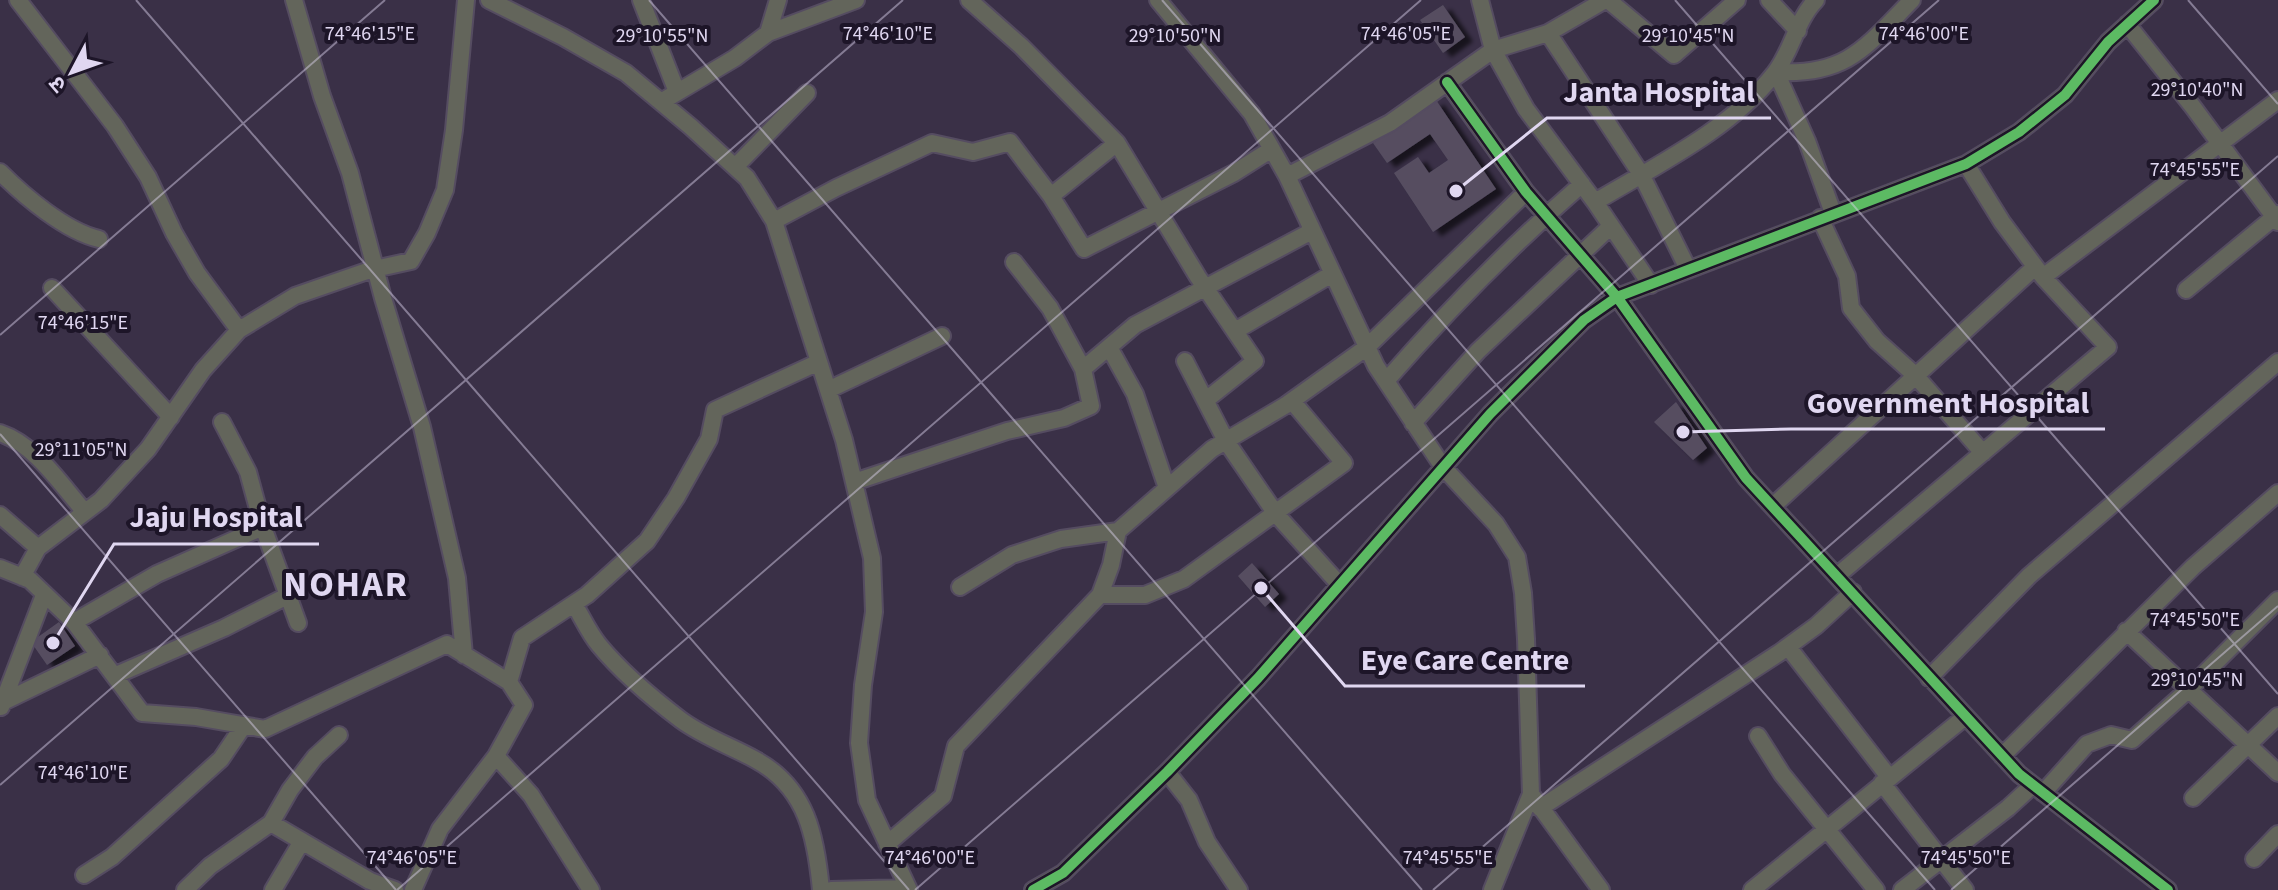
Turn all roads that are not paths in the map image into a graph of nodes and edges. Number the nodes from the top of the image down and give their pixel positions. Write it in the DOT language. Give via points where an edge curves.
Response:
graph roads {
  1 [pos="18,0"];
  2 [pos="294,0"];
  3 [pos="466,0"];
  4 [pos="489,0"];
  5 [pos="641,0"];
  6 [pos="778,0"];
  7 [pos="856,0"];
  8 [pos="969,0"];
  9 [pos="1158,0"];
  10 [pos="1480,0"];
  11 [pos="1606,0"];
  12 [pos="1737,0"];
  13 [pos="1769,0"];
  14 [pos="1816,0"];
  15 [pos="1912,0"];
  16 [pos="2154,0"];
  17 [pos="2127,24"];
  18 [pos="1798,31"];
  19 [pos="768,33"];
  20 [pos="1548,33"];
  21 [pos="1493,50"];
  22 [pos="1776,72"];
  23 [pos="1447,82"];
  24 [pos="677,92"];
  25 [pos="807,93"];
  26 [pos="2278,100"];
  27 [pos="661,102"];
  28 [pos="1117,143"];
  29 [pos="2221,145"];
  30 [pos="1272,149"];
  31 [pos="1966,164"];
  32 [pos="735,167"];
  33 [pos="0,172"];
  34 [pos="1641,174"];
  35 [pos="1287,176"];
  36 [pos="1582,184"];
  37 [pos="1526,192"];
  38 [pos="1051,196"];
  39 [pos="1595,202"];
  40 [pos="1160,212"];
  41 [pos="1546,215"];
  42 [pos="1826,216"];
  43 [pos="2277,218"];
  44 [pos="774,221"];
  45 [pos="1611,226"];
  46 [pos="1312,231"];
  47 [pos="99,239"];
  48 [pos="1581,255"];
  49 [pos="1014,262"];
  50 [pos="375,268"];
  51 [pos="1688,269"];
  52 [pos="2039,272"];
  53 [pos="1332,274"];
  54 [pos="1651,285"];
  55 [pos="52,288"];
  56 [pos="1205,288"];
  57 [pos="2186,290"];
  58 [pos="1617,297"];
  59 [pos="239,330"];
  60 [pos="1235,331"];
  61 [pos="942,336"];
  62 [pos="1109,347"];
  63 [pos="1367,347"];
  64 [pos="1185,361"];
  65 [pos="819,362"];
  66 [pos="2278,362"];
  67 [pos="1083,369"];
  68 [pos="1915,375"];
  69 [pos="1386,381"];
  70 [pos="828,390"];
  71 [pos="1206,400"];
  72 [pos="1292,401"];
  73 [pos="171,417"];
  74 [pos="222,422"];
  75 [pos="1413,423"];
  76 [pos="0,433"];
  77 [pos="1226,441"];
  78 [pos="1983,453"];
  79 [pos="1443,467"];
  80 [pos="854,482"];
  81 [pos="1167,488"];
  82 [pos="2278,493"];
  83 [pos="1773,506"];
  84 [pos="85,512"];
  85 [pos="1276,514"];
  86 [pos="0,515"];
  87 [pos="263,527"];
  88 [pos="1118,531"];
  89 [pos="38,548"];
  90 [pos="0,568"];
  91 [pos="1838,575"];
  92 [pos="22,577"];
  93 [pos="1339,584"];
  94 [pos="960,587"];
  95 [pos="1853,592"];
  96 [pos="44,595"];
  97 [pos="289,595"];
  98 [pos="1100,595"];
  99 [pos="2278,600"];
  100 [pos="574,604"];
  101 [pos="74,622"];
  102 [pos="298,623"];
  103 [pos="2126,631"];
  104 [pos="1788,647"];
  105 [pos="100,655"];
  106 [pos="464,655"];
  107 [pos="116,675"];
  108 [pos="1929,678"];
  109 [pos="509,682"];
  110 [pos="2189,689"];
  111 [pos="1,703"];
  112 [pos="2278,716"];
  113 [pos="1965,717"];
  114 [pos="244,725"];
  115 [pos="339,735"];
  116 [pos="1758,736"];
  117 [pos="2249,746"];
  118 [pos="496,756"];
  119 [pos="2002,756"];
  120 [pos="1167,772"];
  121 [pos="2278,773"];
  122 [pos="1885,780"];
  123 [pos="2038,789"];
  124 [pos="2193,798"];
  125 [pos="1536,801"];
  126 [pos="271,823"];
  127 [pos="1826,829"];
  128 [pos="2278,834"];
  129 [pos="302,841"];
  130 [pos="887,844"];
  131 [pos="2254,859"];
  132 [pos="1941,860"];
  133 [pos="84,875"];
  134 [pos="415,889"];
  135 [pos="908,889"];
  136 [pos="185,890"];
  137 [pos="273,890"];
  138 [pos="395,890"];
  139 [pos="591,890"];
  140 [pos="821,890"];
  141 [pos="831,890"];
  142 [pos="1033,890"];
  143 [pos="1239,890"];
  144 [pos="1492,890"];
  145 [pos="1601,890"];
  146 [pos="1752,890"];
  147 [pos="1876,890"];
  148 [pos="1902,890"];
  149 [pos="1965,890"];
  150 [pos="2168,890"];
  1 -- 59 [label="street" via="115,126 197,273"];
  2 -- 50 [label="street"];
  3 -- 50 [label="street" via="445,190 411,261"];
  4 -- 27 [label="street" via="626,73"];
  5 -- 24 [label="street"];
  6 -- 19 [label="street"];
  7 -- 19 [label="street"];
  8 -- 28 [label="street"];
  9 -- 30 [label="street" via="1252,114"];
  10 -- 21 [label="street"];
  11 -- 12 [label="street" via="1674,55"];
  11 -- 20 [label="street"];
  13 -- 18 [label="street"];
  14 -- 18 [label="street"];
  15 -- 22 [label="street" via="1843,64 1803,74"];
  16 -- 17 [label="street"];
  17 -- 29 [label="street"];
  17 -- 31 [label="street" via="2065,95 2019,132"];
  18 -- 22 [label="street"];
  19 -- 24 [label="street"];
  20 -- 21 [label="street"];
  20 -- 34 [label="street"];
  21 -- 23 [label="street"];
  21 -- 36 [label="street" via="1526,109"];
  22 -- 34 [label="street" via="1747,104"];
  22 -- 42 [label="street" via="1807,141"];
  23 -- 35 [label="street" via="1390,123"];
  23 -- 37 [label="street"];
  24 -- 27 [label="street"];
  25 -- 32 [label="street"];
  26 -- 29 [label="street"];
  27 -- 32 [label="street"];
  28 -- 38 [label="street"];
  28 -- 40 [label="street"];
  29 -- 43 [label="street"];
  29 -- 52 [label="street"];
  30 -- 35 [label="street"];
  30 -- 40 [label="street"];
  31 -- 42 [label="street"];
  31 -- 52 [label="street"];
  32 -- 44 [label="street"];
  33 -- 47 [label="street" via="23,195"];
  34 -- 39 [label="street"];
  34 -- 51 [label="street"];
  35 -- 46 [label="street"];
  36 -- 39 [label="street"];
  36 -- 41 [label="street"];
  37 -- 41 [label="street"];
  37 -- 63 [label="street"];
  38 -- 40 [label="street" via="1084,249"];
  38 -- 44 [label="street" via="1010,142 973,152 932,143"];
  39 -- 45 [label="street"];
  40 -- 56 [label="street"];
  41 -- 48 [label="street"];
  41 -- 69 [label="street" via="1435,324"];
  42 -- 51 [label="street"];
  42 -- 68 [label="street" via="1847,276 1851,308"];
  43 -- 57 [label="street"];
  44 -- 65 [label="street"];
  45 -- 48 [label="street"];
  45 -- 54 [label="street"];
  46 -- 53 [label="street"];
  46 -- 56 [label="street"];
  48 -- 58 [label="street"];
  48 -- 75 [label="street" via="1478,351"];
  49 -- 67 [label="street" via="1050,308"];
  50 -- 59 [label="street" via="295,296"];
  50 -- 106 [label="street" via="422,427 454,563"];
  51 -- 54 [label="street"];
  52 -- 68 [label="street"];
  52 -- 78 [label="street" via="2108,347"];
  53 -- 60 [label="street"];
  53 -- 63 [label="street"];
  54 -- 58 [label="street"];
  55 -- 73 [label="street"];
  56 -- 60 [label="street"];
  56 -- 62 [label="street" via="1135,325"];
  58 -- 79 [label="street" via="1584,320"];
  58 -- 83 [label="street" via="1746,478"];
  59 -- 73 [label="street"];
  60 -- 71 [label="street" via="1255,361"];
  61 -- 70 [label="street"];
  62 -- 67 [label="street"];
  62 -- 81 [label="street" via="1135,394"];
  63 -- 69 [label="street"];
  63 -- 72 [label="street"];
  64 -- 71 [label="street"];
  65 -- 70 [label="street"];
  65 -- 100 [label="street" via="715,410 709,439 647,541"];
  66 -- 108 [label="street" via="2029,576"];
  67 -- 80 [label="street" via="1091,406"];
  68 -- 78 [label="street"];
  68 -- 83 [label="street"];
  69 -- 75 [label="street"];
  70 -- 80 [label="street"];
  71 -- 77 [label="street"];
  72 -- 77 [label="street"];
  72 -- 85 [label="street" via="1344,463"];
  73 -- 84 [label="street" via="148,449"];
  74 -- 87 [label="street" via="248,472"];
  75 -- 79 [label="street"];
  76 -- 84 [label="street" via="41,461"];
  77 -- 81 [label="street"];
  77 -- 85 [label="street"];
  78 -- 91 [label="street"];
  79 -- 93 [label="street"];
  79 -- 125 [label="street" via="1496,524 1517,557"];
  80 -- 130 [label="street" via="872,558 874,612 859,743 867,800"];
  81 -- 88 [label="street"];
  82 -- 103 [label="street"];
  83 -- 91 [label="street"];
  84 -- 89 [label="street"];
  85 -- 93 [label="street"];
  85 -- 98 [label="street" via="1184,579 1145,595"];
  86 -- 89 [label="street"];
  87 -- 97 [label="street"];
  87 -- 101 [label="street" via="157,574"];
  88 -- 94 [label="street" via="1061,539 1012,555"];
  88 -- 98 [label="street"];
  89 -- 92 [label="street"];
  90 -- 92 [label="street"];
  91 -- 95 [label="street"];
  92 -- 96 [label="street"];
  93 -- 120 [label="street"];
  95 -- 104 [label="street"];
  95 -- 108 [label="street"];
  96 -- 101 [label="street"];
  96 -- 111 [label="street"];
  97 -- 102 [label="street"];
  97 -- 107 [label="street"];
  98 -- 130 [label="street" via="956,746 943,796"];
  99 -- 110 [label="street"];
  100 -- 109 [label="street" via="522,638"];
  100 -- 140 [label="street" via="598,644 648,693 682,721 779,774 805,810"];
  101 -- 105 [label="street"];
  103 -- 110 [label="street"];
  103 -- 119 [label="street"];
  104 -- 122 [label="street"];
  104 -- 125 [label="street"];
  105 -- 107 [label="street"];
  105 -- 111 [label="street"];
  106 -- 109 [label="street"];
  106 -- 114 [label="street" via="447,644 265,729"];
  107 -- 114 [label="street" via="142,713"];
  108 -- 113 [label="street"];
  109 -- 118 [label="street" via="524,705"];
  110 -- 117 [label="street"];
  110 -- 123 [label="street" via="2132,740 2111,735 2087,744"];
  112 -- 117 [label="street"];
  113 -- 119 [label="street"];
  113 -- 122 [label="street"];
  114 -- 133 [label="street" via="221,759 112,857"];
  115 -- 126 [label="street" via="315,757"];
  116 -- 127 [label="street"];
  117 -- 121 [label="street"];
  117 -- 124 [label="street"];
  118 -- 134 [label="street" via="440,829"];
  118 -- 139 [label="street" via="531,795"];
  119 -- 123 [label="street"];
  120 -- 142 [label="street" via="1063,873"];
  120 -- 143 [label="street" via="1189,800 1207,842"];
  122 -- 127 [label="street"];
  122 -- 132 [label="street"];
  123 -- 132 [label="street"];
  123 -- 150 [label="street"];
  125 -- 144 [label="street"];
  125 -- 145 [label="street"];
  126 -- 129 [label="street"];
  126 -- 136 [label="street"];
  127 -- 146 [label="street"];
  127 -- 147 [label="street"];
  128 -- 131 [label="street"];
  129 -- 137 [label="street"];
  129 -- 138 [label="street"];
  130 -- 135 [label="street"];
  132 -- 148 [label="street"];
  132 -- 149 [label="street"];
  135 -- 141 [label="street"];
}
